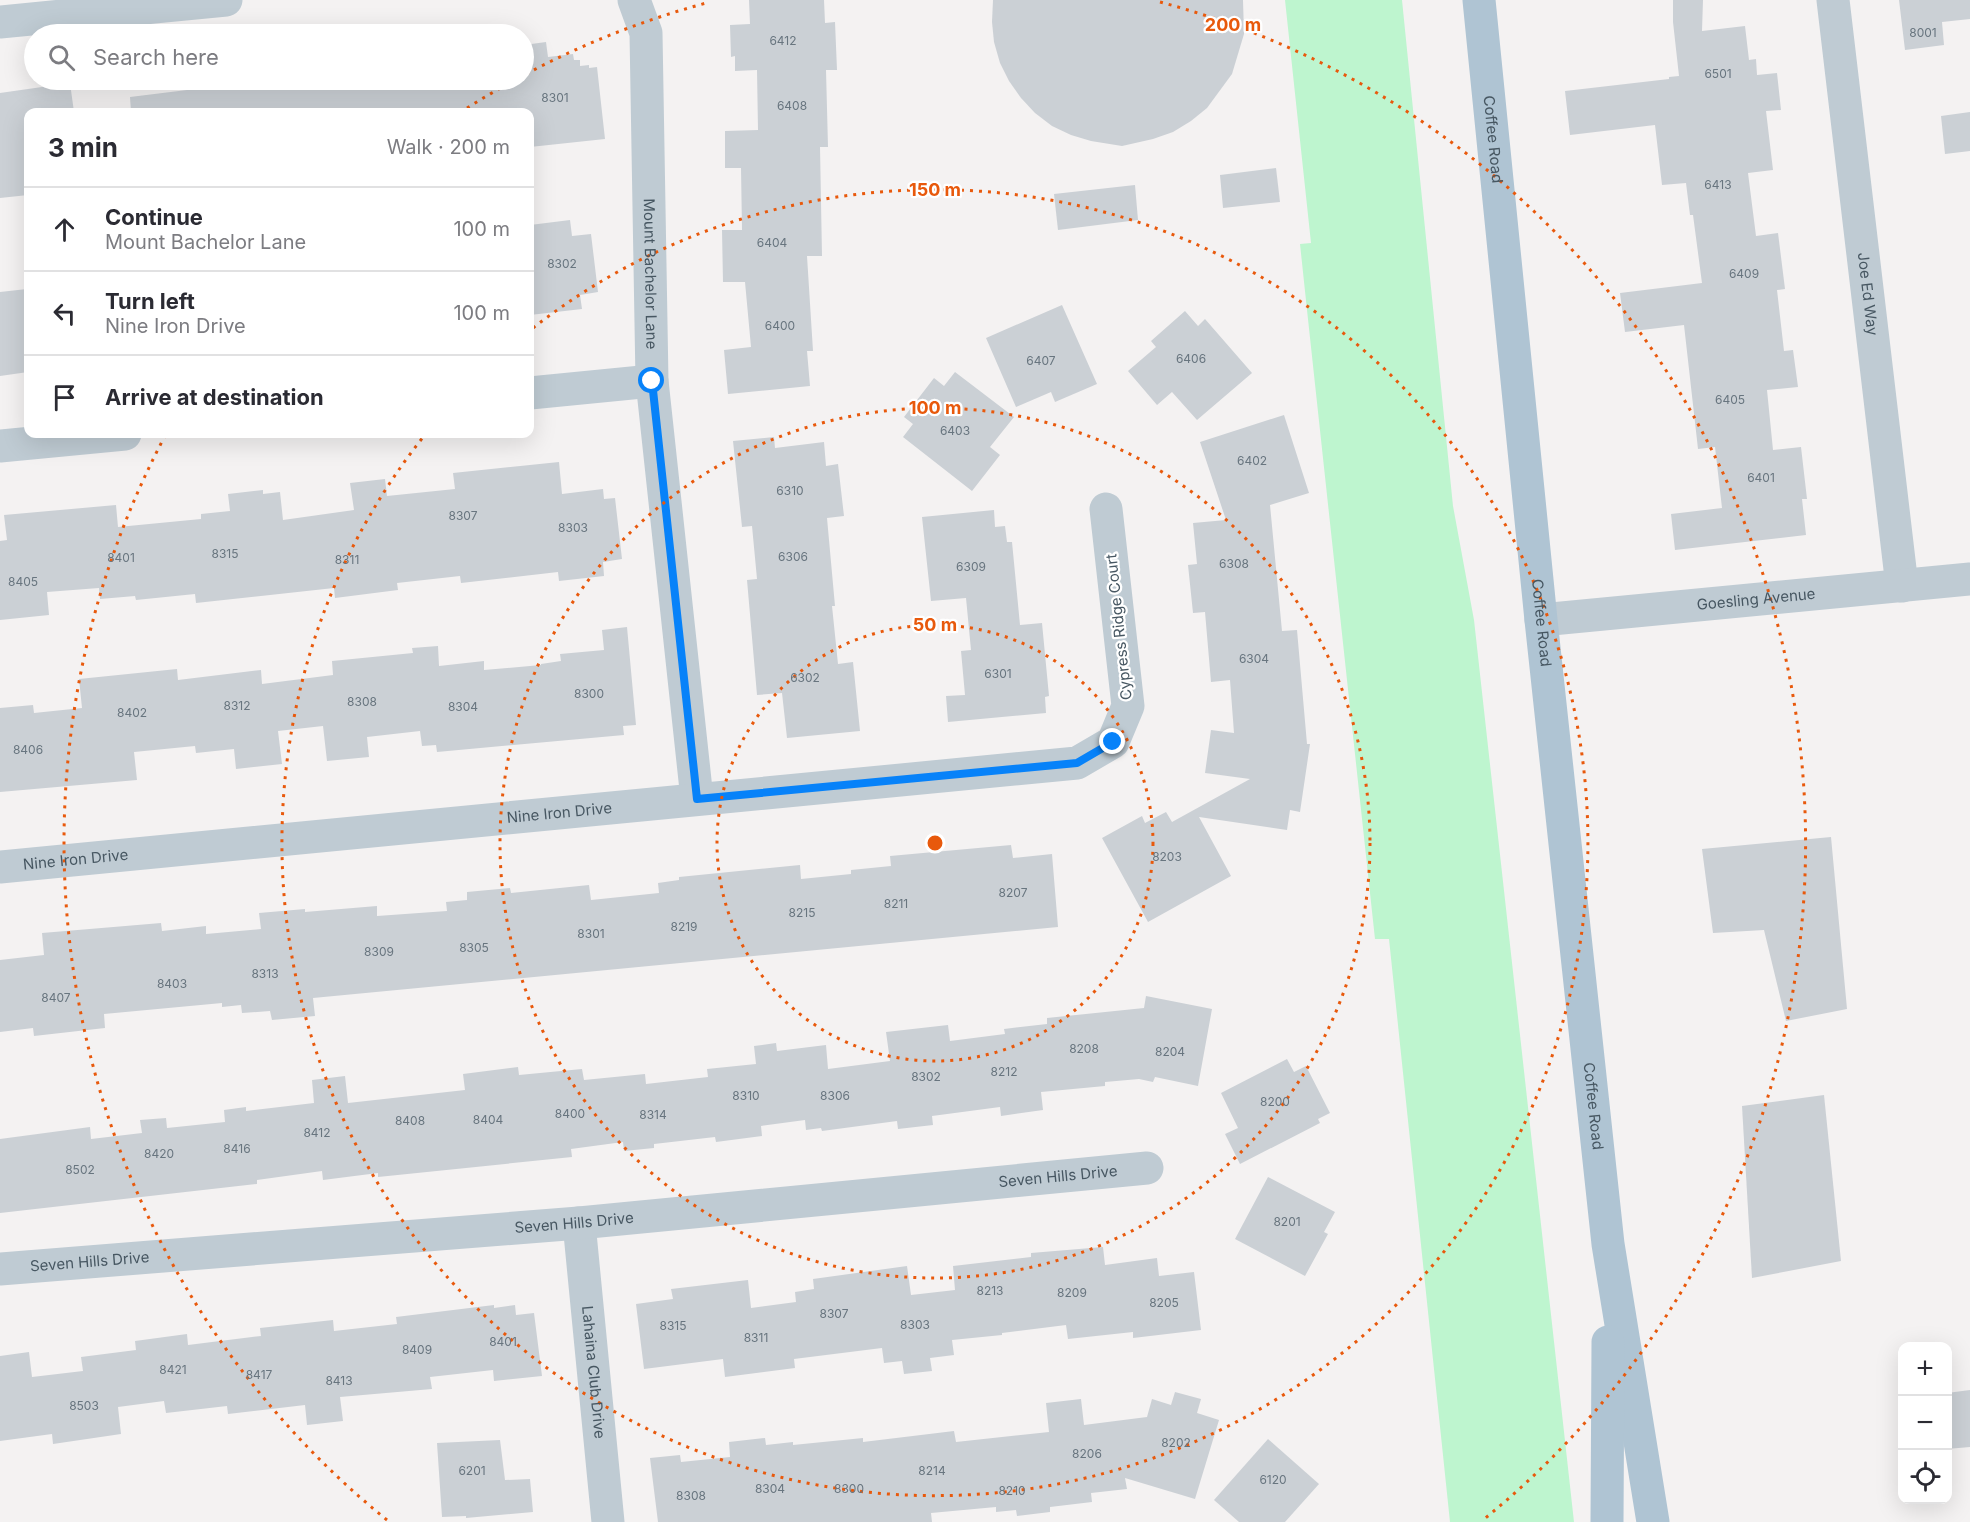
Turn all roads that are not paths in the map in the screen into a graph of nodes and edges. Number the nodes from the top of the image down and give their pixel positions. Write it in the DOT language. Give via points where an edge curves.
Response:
graph roads {
  1 [pos="226,0"];
  2 [pos="634,0"];
  3 [pos="1479,0"];
  4 [pos="1833,0"];
  5 [pos="0,22"];
  6 [pos="652,381"];
  7 [pos="534,393"];
  8 [pos="83,438"];
  9 [pos="0,446"];
  10 [pos="1106,510"];
  11 [pos="1970,579"];
  12 [pos="1902,586"];
  13 [pos="1541,620"];
  14 [pos="1113,742"];
  15 [pos="697,799"];
  16 [pos="0,867"];
  17 [pos="1147,1168"];
  18 [pos="579,1223"];
  19 [pos="1608,1244"];
  20 [pos="0,1269"];
  21 [pos="608,1522"];
  22 [pos="1607,1522"];
  23 [pos="1653,1522"];
  1 -- 5 [label="street"];
  2 -- 6 [label="street, Mount Bachelor Lane" via="646,33"];
  3 -- 13 [label="main road, Coffee Road"];
  4 -- 12 [label="street, Joe Ed Way"];
  6 -- 7 [label="street"];
  6 -- 15 [label="street, Mount Bachelor Lane"];
  8 -- 9 [label="street"];
  10 -- 14 [label="street, Cypress Ridge Court" via="1128,706"];
  11 -- 12 [label="street, Goesling Avenue"];
  12 -- 13 [label="street, Goesling Avenue"];
  13 -- 19 [label="main road, Coffee Road"];
  14 -- 15 [label="street, Nine Iron Drive" via="1077,763"];
  15 -- 16 [label="street, Nine Iron Drive"];
  17 -- 18 [label="street, Seven Hills Drive"];
  18 -- 20 [label="street, Seven Hills Drive"];
  18 -- 21 [label="street, Lahaina Club Drive"];
  19 -- 22 [label="main road, Coffee Road"];
  19 -- 23 [label="main road, Coffee Road"];
}
